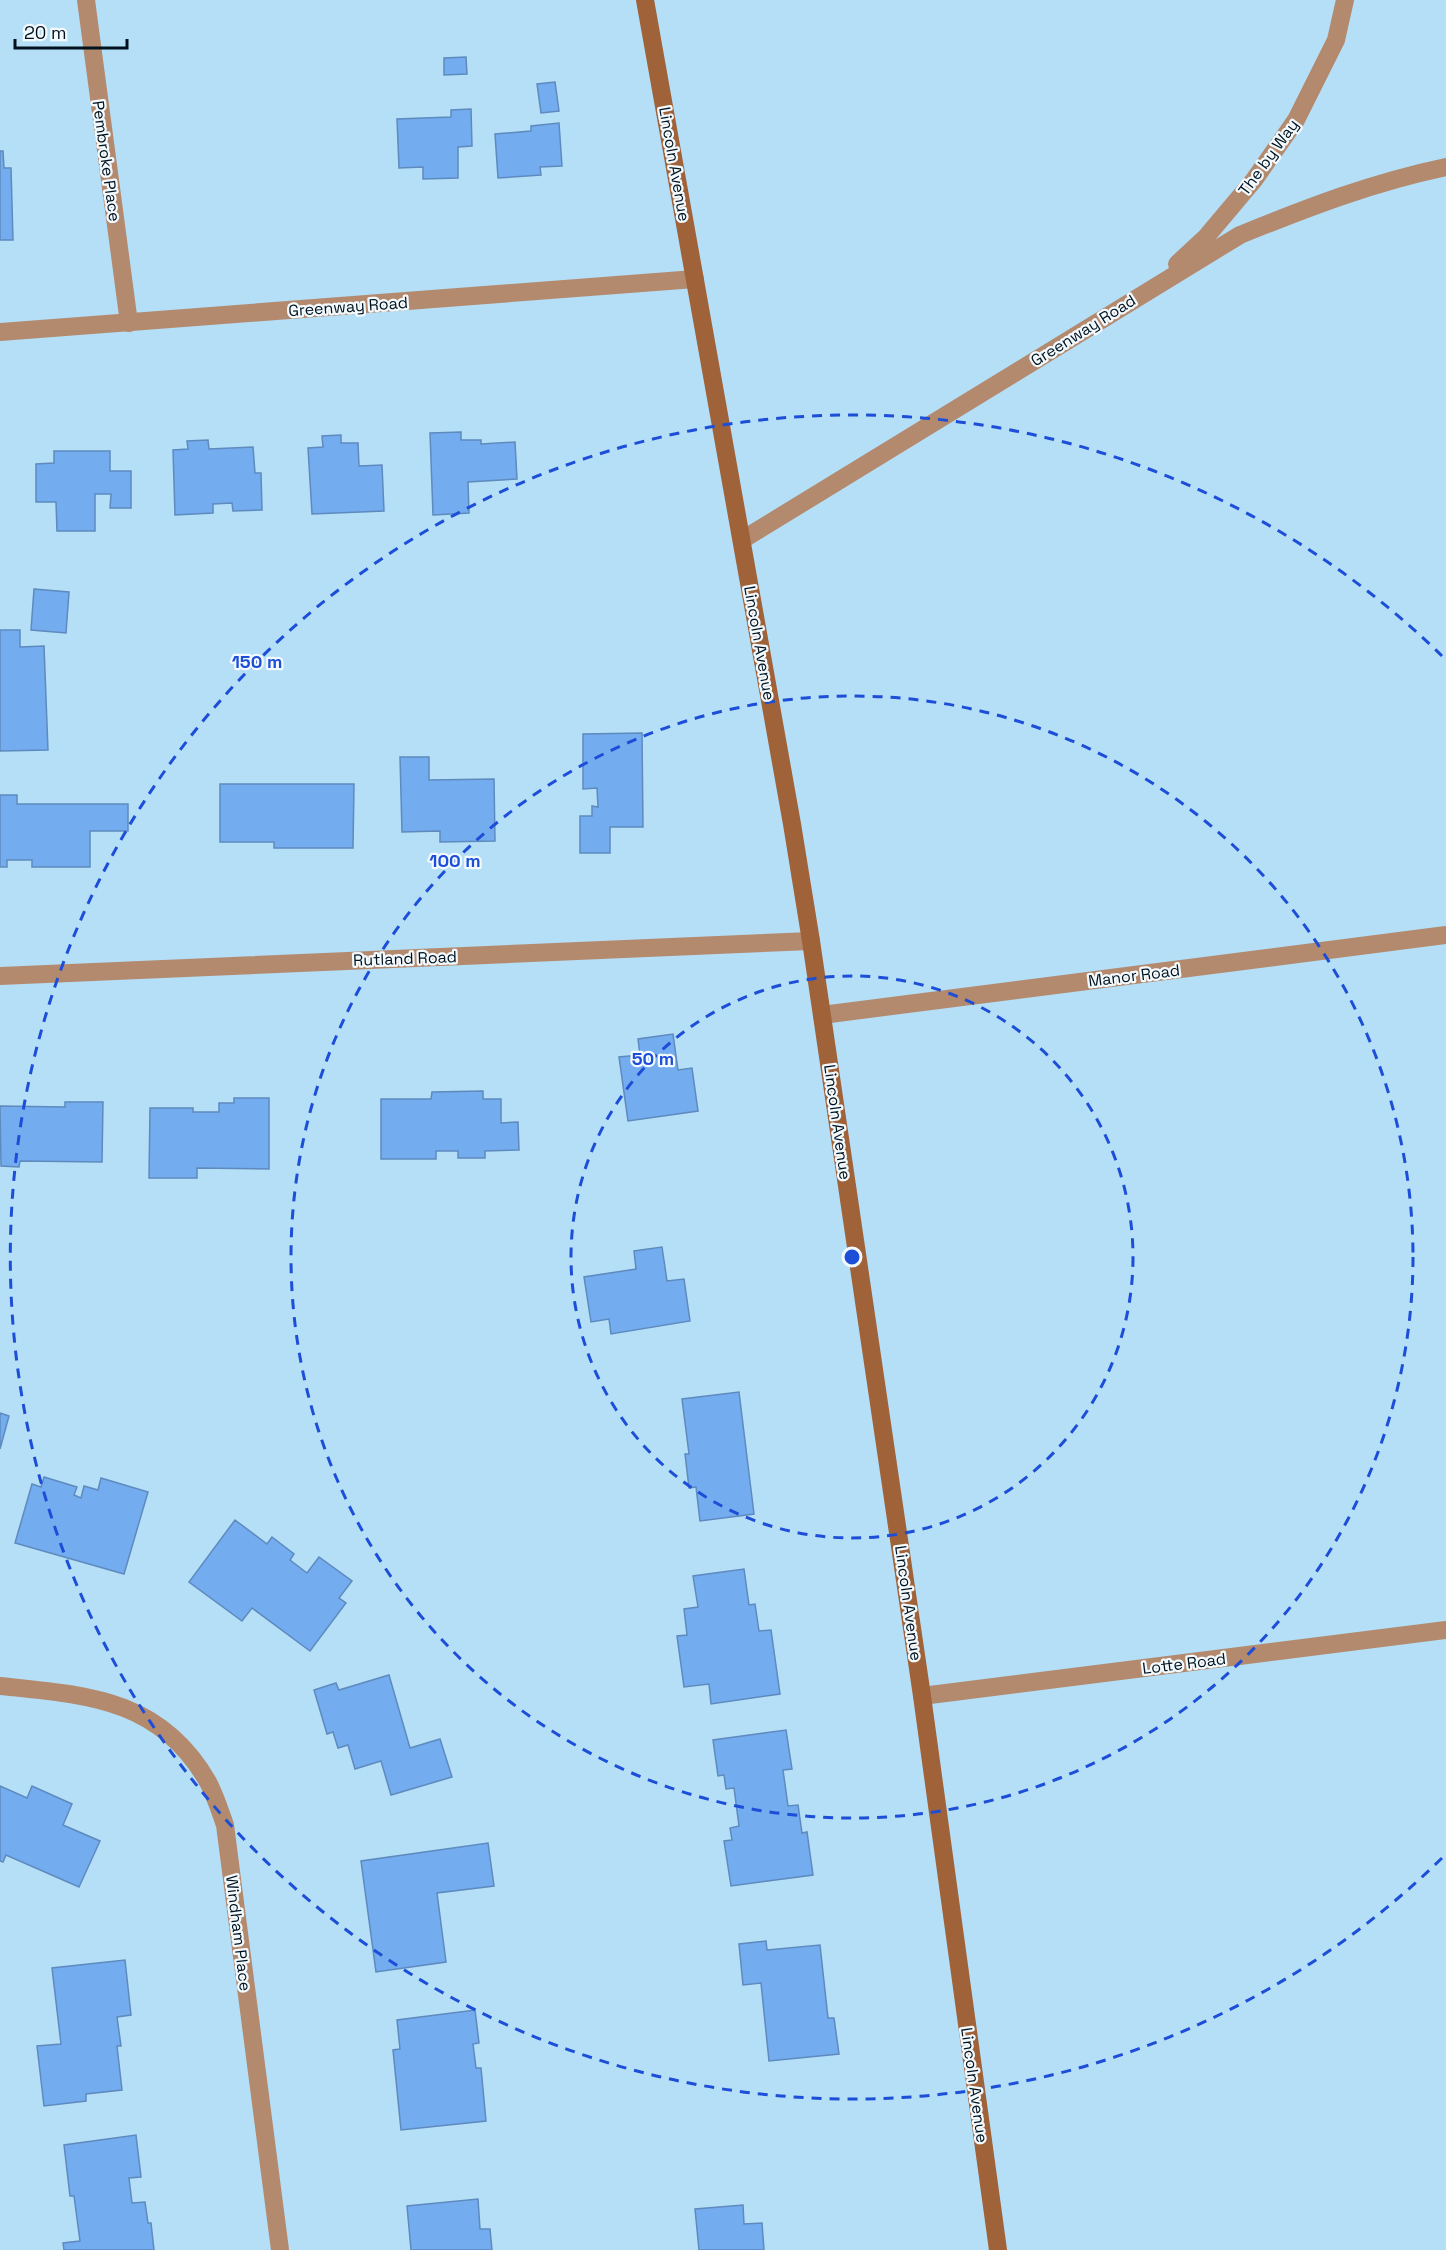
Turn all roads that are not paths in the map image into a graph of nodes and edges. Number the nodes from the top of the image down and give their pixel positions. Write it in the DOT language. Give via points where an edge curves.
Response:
graph roads {
  1 [pos="86,0"];
  2 [pos="645,0"];
  3 [pos="1345,0"];
  4 [pos="1446,167"];
  5 [pos="695,279"];
  6 [pos="1151,288"];
  7 [pos="129,322"];
  8 [pos="0,332"];
  9 [pos="742,540"];
  10 [pos="1446,935"];
  11 [pos="811,941"];
  12 [pos="0,976"];
  13 [pos="822,1015"];
  14 [pos="1446,1630"];
  15 [pos="0,1686"];
  16 [pos="922,1696"];
  17 [pos="280,2250"];
  18 [pos="998,2250"];
  1 -- 7 [label="street, Pembroke Place"];
  2 -- 5 [label="main road, Lincoln Avenue"];
  3 -- 6 [label="street, The by Way" via="1336,40 1296,120 1254,180 1206,237"];
  4 -- 6 [label="street, Greenway Road" via="1327,200 1251,231"];
  5 -- 7 [label="street, Greenway Road"];
  5 -- 9 [label="main road, Lincoln Avenue"];
  6 -- 9 [label="street, Greenway Road"];
  7 -- 8 [label="street, Greenway Road"];
  9 -- 11 [label="main road, Lincoln Avenue"];
  10 -- 13 [label="street, Manor Road"];
  11 -- 12 [label="street, Rutland Road"];
  11 -- 13 [label="main road, Lincoln Avenue"];
  13 -- 16 [label="main road, Lincoln Avenue"];
  14 -- 16 [label="street, Lotte Road"];
  15 -- 17 [label="street, Windham Place" via="76,1694 121,1705 158,1725 186,1751 209,1783 225,1825"];
  16 -- 18 [label="main road, Lincoln Avenue"];
}
